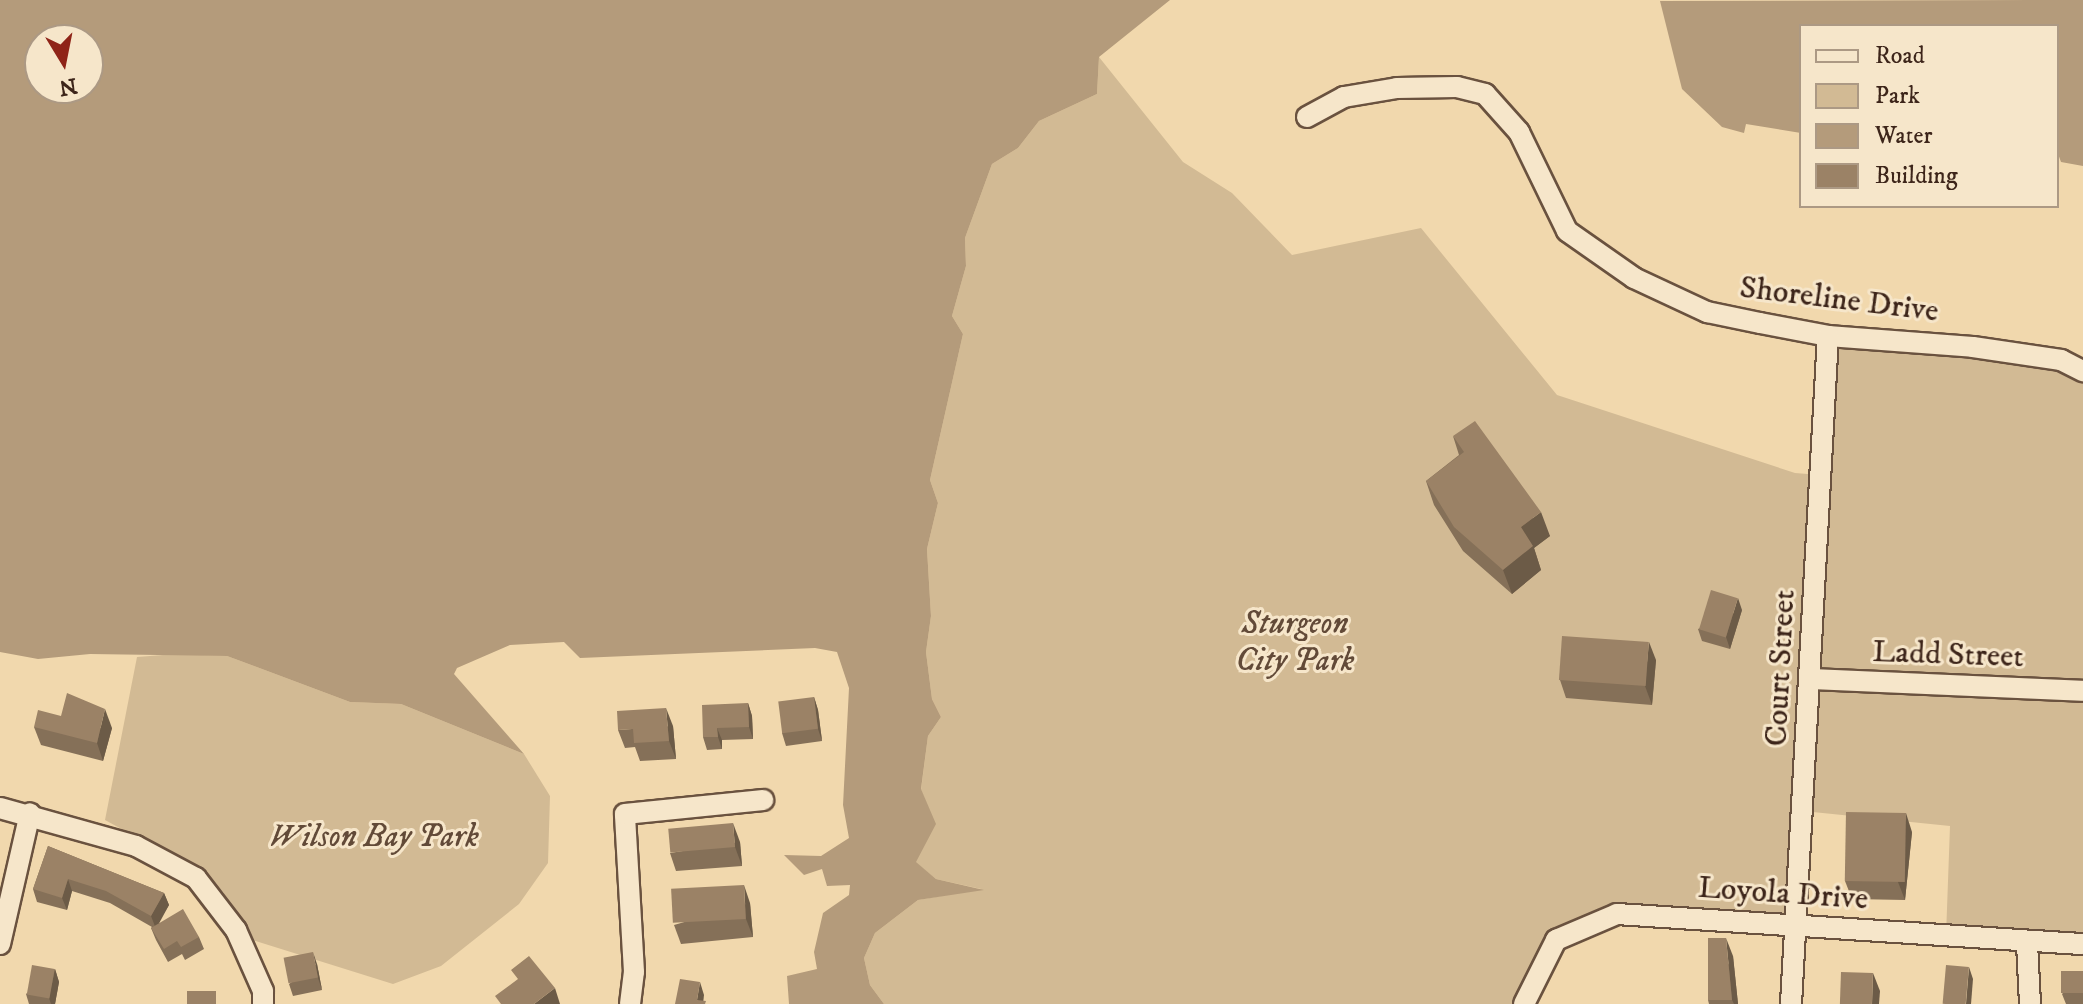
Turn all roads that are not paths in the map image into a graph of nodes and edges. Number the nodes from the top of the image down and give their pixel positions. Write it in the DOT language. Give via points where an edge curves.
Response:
graph roads {
  1 [pos="1307,117"];
  2 [pos="1828,336"];
  3 [pos="2083,371"];
  4 [pos="1810,679"];
  5 [pos="2083,691"];
  6 [pos="763,800"];
  7 [pos="0,808"];
  8 [pos="30,813"];
  9 [pos="1795,923"];
  10 [pos="2027,943"];
  11 [pos="0,944"];
  12 [pos="2083,944"];
  13 [pos="263,1004"];
  14 [pos="630,1004"];
  15 [pos="1524,1004"];
  16 [pos="1791,1004"];
  17 [pos="2030,1004"];
  1 -- 2 [label="street, Shoreline Drive" via="1344,97 1397,88 1457,87 1485,94 1519,132 1567,231 1634,278 1707,312"];
  2 -- 3 [label="street, Shoreline Drive" via="1973,347 2061,360"];
  2 -- 4 [label="street, Court Street"];
  4 -- 5 [label="street, Ladd Street"];
  4 -- 9 [label="street, Court Street"];
  6 -- 14 [label="street" via="625,814 634,972"];
  7 -- 8 [label="street"];
  8 -- 11 [label="street"];
  8 -- 13 [label="street" via="136,846 196,878 236,930 263,991"];
  9 -- 10 [label="street, Loyola Drive"];
  9 -- 15 [label="street, Loyola Drive" via="1617,914 1556,940"];
  9 -- 16 [label="street, Court Street"];
  10 -- 12 [label="street, Loyola Drive"];
  10 -- 17 [label="street"];
}
